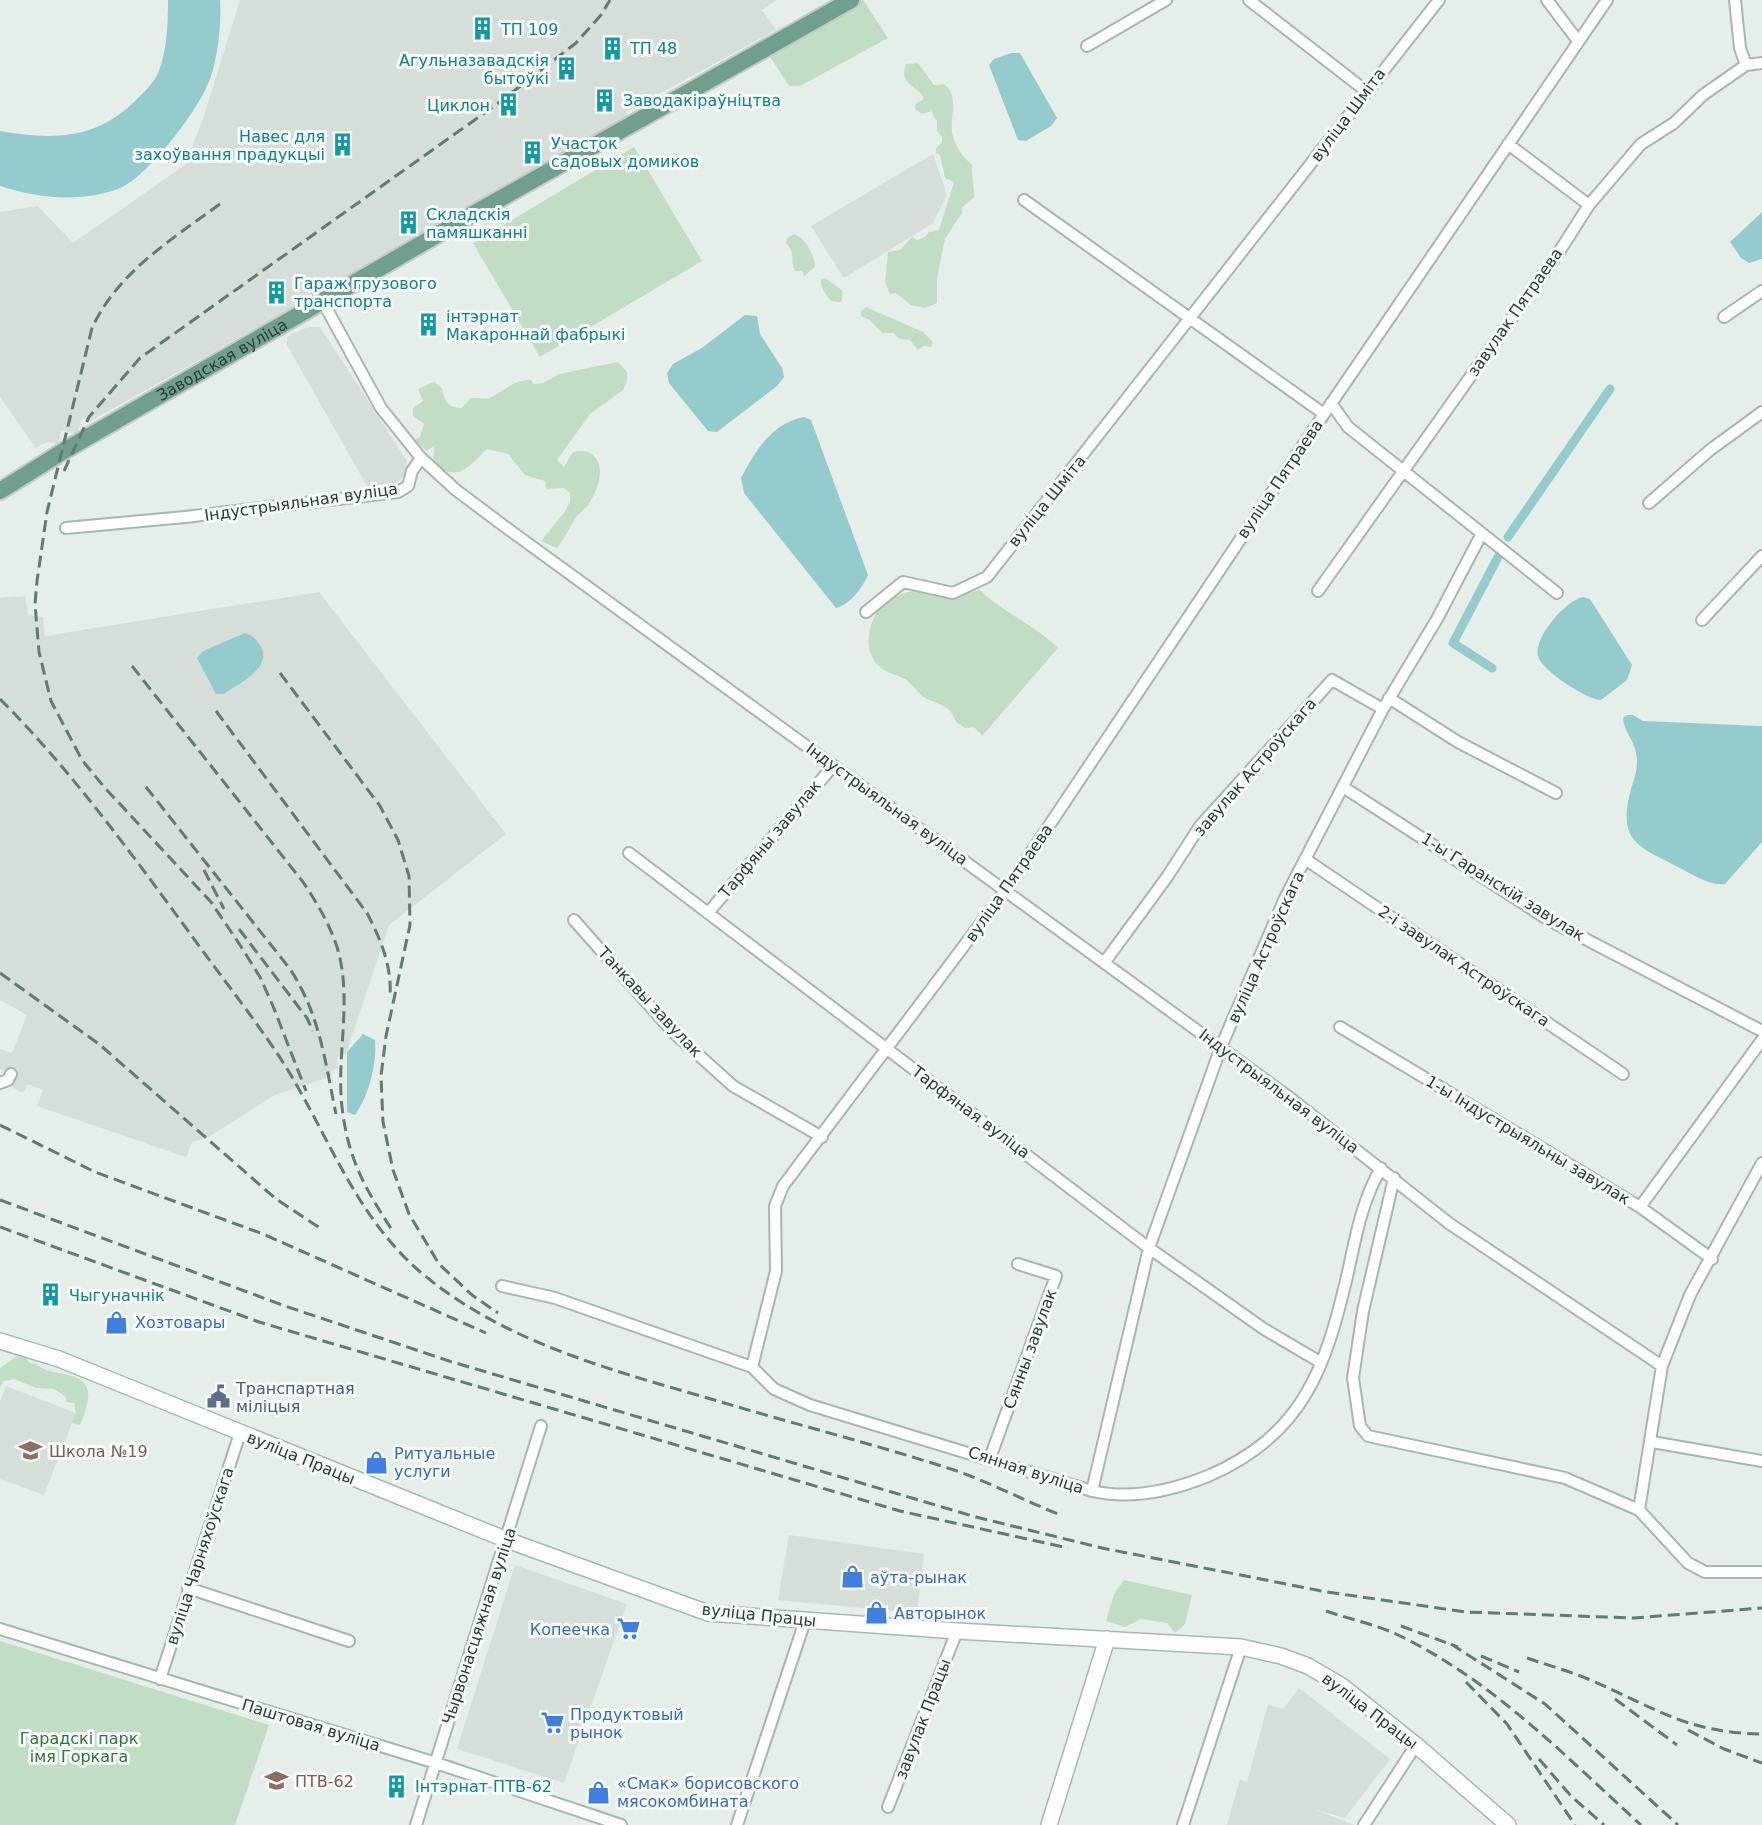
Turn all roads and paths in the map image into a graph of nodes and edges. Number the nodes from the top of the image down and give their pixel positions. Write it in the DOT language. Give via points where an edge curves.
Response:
graph roads {
  1 [pos="851,0"];
  2 [pos="1166,0"];
  3 [pos="1249,0"];
  4 [pos="1439,0"];
  5 [pos="1547,0"];
  6 [pos="1607,0"];
  7 [pos="1735,0"];
  8 [pos="1578,41"];
  9 [pos="1087,46"];
  10 [pos="1762,63"];
  11 [pos="1746,65"];
  12 [pos="1366,91"];
  13 [pos="1508,144"];
  14 [pos="1024,200"];
  15 [pos="1588,205"];
  16 [pos="1762,291"];
  17 [pos="323,302"];
  18 [pos="1190,316"];
  19 [pos="1724,317"];
  20 [pos="1331,403"];
  21 [pos="1762,412"];
  22 [pos="1324,414"];
  23 [pos="420,458"];
  24 [pos="1403,470"];
  25 [pos="0,491"];
  26 [pos="1649,503"];
  27 [pos="66,528"];
  28 [pos="1481,535"];
  29 [pos="1762,555"];
  30 [pos="1318,591"];
  31 [pos="1557,593"];
  32 [pos="866,612"];
  33 [pos="1702,620"];
  34 [pos="1389,698"];
  35 [pos="1383,709"];
  36 [pos="833,765"];
  37 [pos="1343,787"];
  38 [pos="1556,793"];
  39 [pos="629,853"];
  40 [pos="1305,859"];
  41 [pos="1006,890"];
  42 [pos="708,913"];
  43 [pos="574,920"];
  44 [pos="1104,963"];
  45 [pos="1340,1027"];
  46 [pos="1762,1031"];
  47 [pos="1762,1040"];
  48 [pos="1221,1047"];
  49 [pos="888,1049"];
  50 [pos="11,1074"];
  51 [pos="1623,1074"];
  52 [pos="0,1083"];
  53 [pos="822,1137"];
  54 [pos="1762,1163"];
  55 [pos="1381,1168"];
  56 [pos="1394,1179"];
  57 [pos="1640,1207"];
  58 [pos="1149,1248"];
  59 [pos="1712,1259"];
  60 [pos="1018,1264"];
  61 [pos="502,1286"];
  62 [pos="0,1341"];
  63 [pos="1320,1362"];
  64 [pos="1662,1366"];
  65 [pos="752,1367"];
  66 [pos="541,1426"];
  67 [pos="240,1433"];
  68 [pos="1652,1442"];
  69 [pos="990,1458"];
  70 [pos="1762,1461"];
  71 [pos="1092,1491"];
  72 [pos="1639,1510"];
  73 [pos="507,1540"];
  74 [pos="1762,1572"];
  75 [pos="188,1588"];
  76 [pos="806,1621"];
  77 [pos="0,1629"];
  78 [pos="957,1631"];
  79 [pos="1107,1639"];
  80 [pos="349,1641"];
  81 [pos="1241,1647"];
  82 [pos="160,1679"];
  83 [pos="1416,1745"];
  84 [pos="436,1763"];
  85 [pos="888,1807"];
  86 [pos="416,1825"];
  87 [pos="621,1825"];
  88 [pos="737,1825"];
  89 [pos="1049,1825"];
  90 [pos="1183,1825"];
  91 [pos="1364,1825"];
  92 [pos="1508,1825"];
  1 -- 17 [label="main road, Заводская вуліца"];
  2 -- 9 [label="street"];
  3 -- 12 [label="street"];
  4 -- 12 [label="street, вуліца Шміта"];
  5 -- 8 [label="street"];
  6 -- 8 [label="street, вуліца Пятраева"];
  7 -- 11 [label="street" via="1740,48"];
  8 -- 13 [label="street, вуліца Пятраева"];
  10 -- 11 [label="street"];
  11 -- 15 [label="street, завулак Пятраева" via="1703,95 1674,123 1641,144"];
  12 -- 18 [label="street, вуліца Шміта"];
  13 -- 15 [label="street"];
  13 -- 20 [label="street, вуліца Пятраева"];
  14 -- 18 [label="street"];
  15 -- 24 [label="street, завулак Пятраева"];
  16 -- 19 [label="street"];
  17 -- 23 [label="street" via="381,408"];
  17 -- 25 [label="main road, Заводская вуліца"];
  18 -- 22 [label="street, вуліца Пятраева"];
  18 -- 32 [label="street, вуліца Шміта" via="987,577 953,593 903,582"];
  20 -- 22 [label="street, вуліца Пятраева"];
  20 -- 24 [label="street" via="1348,427"];
  21 -- 26 [label="street" via="1710,450"];
  22 -- 41 [label="street, вуліца Пятраева"];
  23 -- 27 [label="street, Індустрыяльная вуліца" via="408,486 398,492"];
  23 -- 36 [label="street, Індустрыяльная вуліца" via="504,526"];
  24 -- 28 [label="street"];
  24 -- 30 [label="street, завулак Пятраева"];
  28 -- 31 [label="street"];
  28 -- 34 [label="street, вуліца Астроўскага"];
  29 -- 33 [label="street"];
  34 -- 35 [label="street, вуліца Астроўскага"];
  34 -- 38 [label="street" via="1458,742"];
  35 -- 37 [label="street, вуліца Астроўскага"];
  35 -- 44 [label="street, завулак Астроўскага" via="1332,680 1200,826"];
  36 -- 41 [label="street, Індустрыяльная вуліца"];
  36 -- 42 [label="street, Тарфяны завулак"];
  37 -- 40 [label="street, вуліца Астроўскага"];
  37 -- 46 [label="street, 1-ы Гаранскій завулак" via="1549,920"];
  39 -- 42 [label="street, Тарфяная вуліца"];
  40 -- 48 [label="street, вуліца Астроўскага" via="1266,938"];
  40 -- 51 [label="street, 2-і завулак Астроўскага"];
  41 -- 44 [label="street, Індустрыяльная вуліца"];
  41 -- 49 [label="street, вуліца Пятраева"];
  42 -- 49 [label="street, Тарфяная вуліца"];
  43 -- 53 [label="street, Танкавы завулак" via="672,1031 733,1086"];
  44 -- 48 [label="street, Індустрыяльная вуліца"];
  45 -- 57 [label="street, 1-ы Індустрыяльны завулак"];
  47 -- 57 [label="street"];
  48 -- 55 [label="street, Індустрыяльная вуліца"];
  48 -- 58 [label="street, вуліца Астроўскага"];
  49 -- 53 [label="street, вуліца Пятраева"];
  49 -- 58 [label="street, Тарфяная вуліца"];
  50 -- 52 [label="street"];
  53 -- 65 [label="street, вуліца Пятраева" via="783,1186 776,1206 776,1272"];
  54 -- 59 [label="street"];
  55 -- 56 [label="street, Індустрыяльная вуліца"];
  55 -- 63 [label="street, Сянная вуліца" via="1367,1193 1336,1324"];
  56 -- 64 [label="street, Індустрыяльная вуліца" via="1513,1268"];
  56 -- 72 [label="street" via="1363,1311 1353,1378 1363,1432 1565,1478"];
  57 -- 59 [label="street, 1-ы Індустрыяльны завулак"];
  58 -- 63 [label="street, Тарфяная вуліца" via="1264,1329"];
  58 -- 71 [label="street, вуліца Астроўскага"];
  59 -- 64 [label="street" via="1690,1295"];
  60 -- 69 [label="street, Сянны завулак" via="1056,1276"];
  61 -- 65 [label="street, Сянная вуліца" via="555,1298"];
  62 -- 67 [label="main road, вуліца Працы" via="59,1359"];
  63 -- 71 [label="street, Сянная вуліца" via="1309,1391 1286,1424 1239,1460 1167,1490 1132,1495"];
  64 -- 68 [label="street"];
  65 -- 69 [label="street, Сянная вуліца" via="774,1389 810,1405"];
  66 -- 73 [label="street, Чырвонасцяжная вуліца"];
  67 -- 73 [label="main road, вуліца Працы"];
  67 -- 75 [label="street, вуліца Чарняхоўскага"];
  68 -- 70 [label="street"];
  68 -- 72 [label="street"];
  69 -- 71 [label="street, Сянная вуліца"];
  72 -- 74 [label="street" via="1689,1563 1705,1572"];
  73 -- 76 [label="main road, вуліца Працы" via="708,1613"];
  73 -- 84 [label="street, Чырвонасцяжная вуліца"];
  75 -- 80 [label="street"];
  75 -- 82 [label="street, вуліца Чарняхоўскага"];
  76 -- 78 [label="main road, вуліца Працы"];
  76 -- 88 [label="street"];
  77 -- 82 [label="street, Паштовая вуліца"];
  78 -- 79 [label="main road, вуліца Працы"];
  78 -- 85 [label="street, завулак Працы"];
  79 -- 81 [label="main road, вуліца Працы"];
  79 -- 89 [label="main road"];
  81 -- 83 [label="main road, вуліца Працы" via="1308,1666 1342,1686"];
  81 -- 90 [label="street"];
  82 -- 84 [label="street, Паштовая вуліца"];
  83 -- 91 [label="street"];
  83 -- 92 [label="main road, вуліца Працы"];
  84 -- 86 [label="street, Чырвонасцяжная вуліца"];
  84 -- 87 [label="street, Паштовая вуліца"];
}
